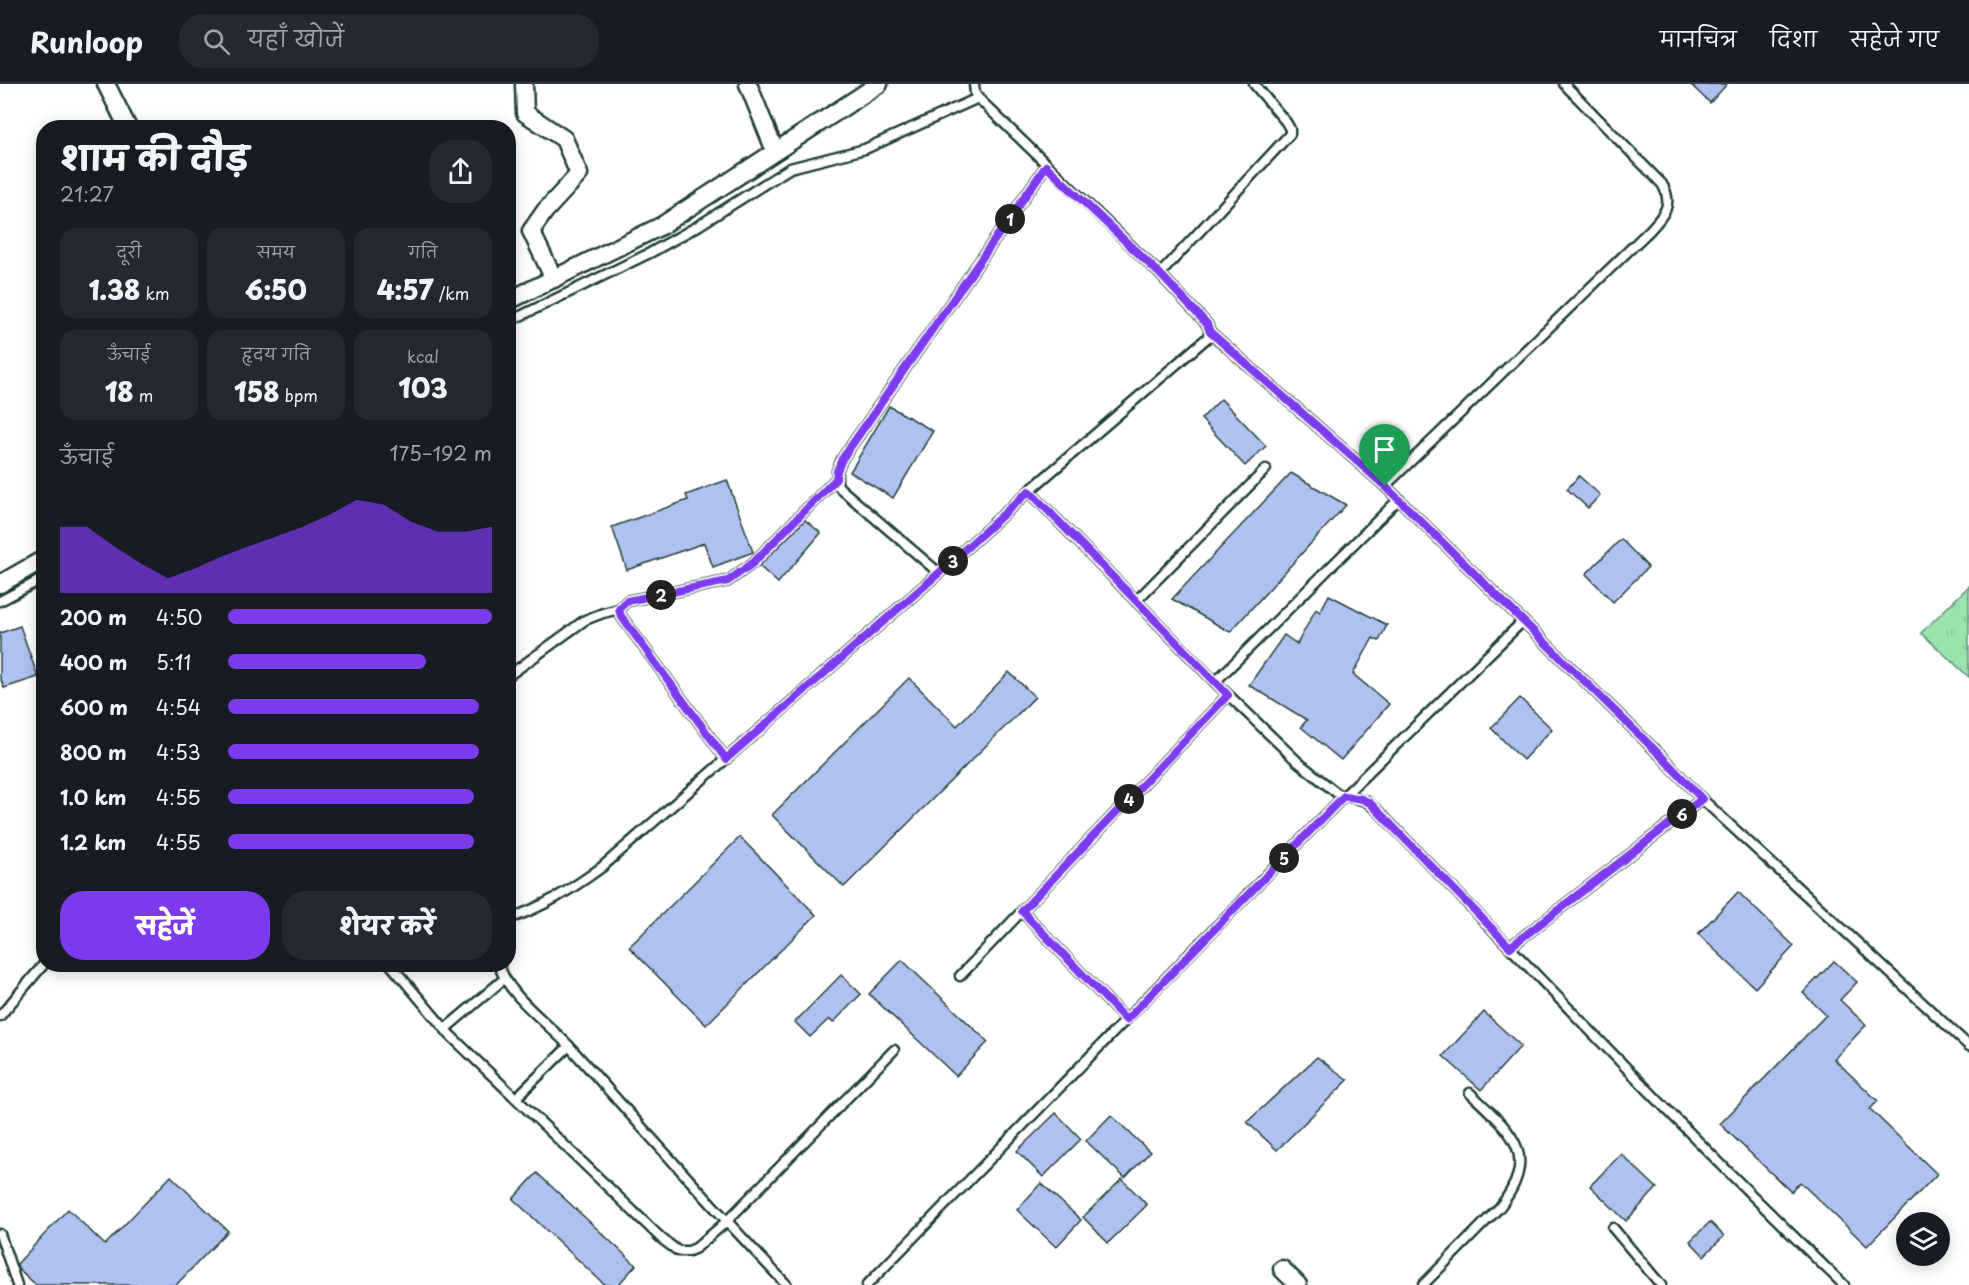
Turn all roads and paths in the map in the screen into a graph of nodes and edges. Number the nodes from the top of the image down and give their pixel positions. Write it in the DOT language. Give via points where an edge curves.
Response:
graph roads {
  1 [pos="106,84"];
  2 [pos="524,84"];
  3 [pos="748,84"];
  4 [pos="879,84"];
  5 [pos="974,84"];
  6 [pos="1254,84"];
  7 [pos="1564,84"];
  8 [pos="978,98"];
  9 [pos="124,120"];
  10 [pos="775,152"];
  11 [pos="1046,166"];
  12 [pos="1160,274"];
  13 [pos="554,279"];
  14 [pos="516,297"];
  15 [pos="516,318"];
  16 [pos="1210,332"];
  17 [pos="1266,470"];
  18 [pos="836,479"];
  19 [pos="1385,486"];
  20 [pos="1029,491"];
  21 [pos="1399,499"];
  22 [pos="36,564"];
  23 [pos="939,573"];
  24 [pos="36,582"];
  25 [pos="0,584"];
  26 [pos="0,601"];
  27 [pos="1136,601"];
  28 [pos="619,609"];
  29 [pos="1523,621"];
  30 [pos="516,670"];
  31 [pos="1215,682"];
  32 [pos="1228,695"];
  33 [pos="726,759"];
  34 [pos="1344,796"];
  35 [pos="1702,799"];
  36 [pos="1022,911"];
  37 [pos="516,916"];
  38 [pos="1510,947"];
  39 [pos="37,972"];
  40 [pos="397,972"];
  41 [pos="501,972"];
  42 [pos="960,976"];
  43 [pos="504,979"];
  44 [pos="0,1016"];
  45 [pos="1126,1020"];
  46 [pos="445,1029"];
  47 [pos="569,1046"];
  48 [pos="1969,1046"];
  49 [pos="894,1050"];
  50 [pos="1470,1093"];
  51 [pos="516,1098"];
  52 [pos="726,1222"];
  53 [pos="1614,1228"];
  54 [pos="0,1234"];
  55 [pos="1282,1269"];
  56 [pos="17,1285"];
  57 [pos="787,1285"];
  58 [pos="867,1285"];
  59 [pos="1298,1285"];
  60 [pos="1423,1285"];
  61 [pos="1660,1285"];
  62 [pos="1844,1285"];
  1 -- 9 [label="street"];
  2 -- 13 [label="street" via="525,113 564,139 579,174 531,231"];
  3 -- 10 [label="street"];
  4 -- 10 [label="street"];
  5 -- 8 [label="lane"];
  6 -- 12 [label="lane" via="1289,125 1290,134"];
  7 -- 19 [label="lane" via="1662,184 1669,202 1664,214"];
  8 -- 11 [label="lane"];
  8 -- 15 [label="lane" via="865,149 790,168 650,253"];
  10 -- 13 [label="street" via="661,226"];
  11 -- 12 [label="lane"];
  11 -- 18 [label="lane" via="842,459"];
  12 -- 16 [label="lane"];
  13 -- 14 [label="street"];
  16 -- 19 [label="lane"];
  16 -- 20 [label="lane"];
  17 -- 27 [label="lane"];
  18 -- 23 [label="lane" via="841,489"];
  18 -- 28 [label="lane" via="736,577 627,601"];
  19 -- 21 [label="lane"];
  20 -- 23 [label="lane"];
  20 -- 27 [label="lane"];
  21 -- 29 [label="lane"];
  21 -- 31 [label="lane"];
  22 -- 25 [label="street"];
  23 -- 33 [label="lane"];
  24 -- 26 [label="lane"];
  27 -- 31 [label="lane"];
  28 -- 30 [label="lane" via="585,620"];
  28 -- 33 [label="lane"];
  29 -- 34 [label="lane"];
  29 -- 35 [label="lane"];
  31 -- 32 [label="lane"];
  32 -- 34 [label="lane" via="1329,789"];
  32 -- 36 [label="lane"];
  33 -- 37 [label="lane" via="586,879 535,910"];
  34 -- 38 [label="lane" via="1370,803"];
  34 -- 45 [label="lane"];
  35 -- 38 [label="lane"];
  35 -- 48 [label="lane"];
  36 -- 42 [label="lane"];
  36 -- 45 [label="lane"];
  38 -- 62 [label="lane" via="1745,1190"];
  39 -- 44 [label="lane"];
  40 -- 46 [label="lane"];
  41 -- 43 [label="lane"];
  43 -- 46 [label="lane"];
  43 -- 47 [label="lane"];
  45 -- 58 [label="lane"];
  46 -- 51 [label="lane"];
  47 -- 51 [label="lane"];
  47 -- 52 [label="lane"];
  49 -- 52 [label="lane"];
  50 -- 60 [label="lane" via="1512,1137 1520,1159 1520,1174 1499,1208"];
  51 -- 52 [label="lane" via="674,1250 696,1248"];
  52 -- 57 [label="lane"];
  53 -- 61 [label="lane"];
  54 -- 56 [label="lane"];
  55 -- 59 [label="street"];
}
